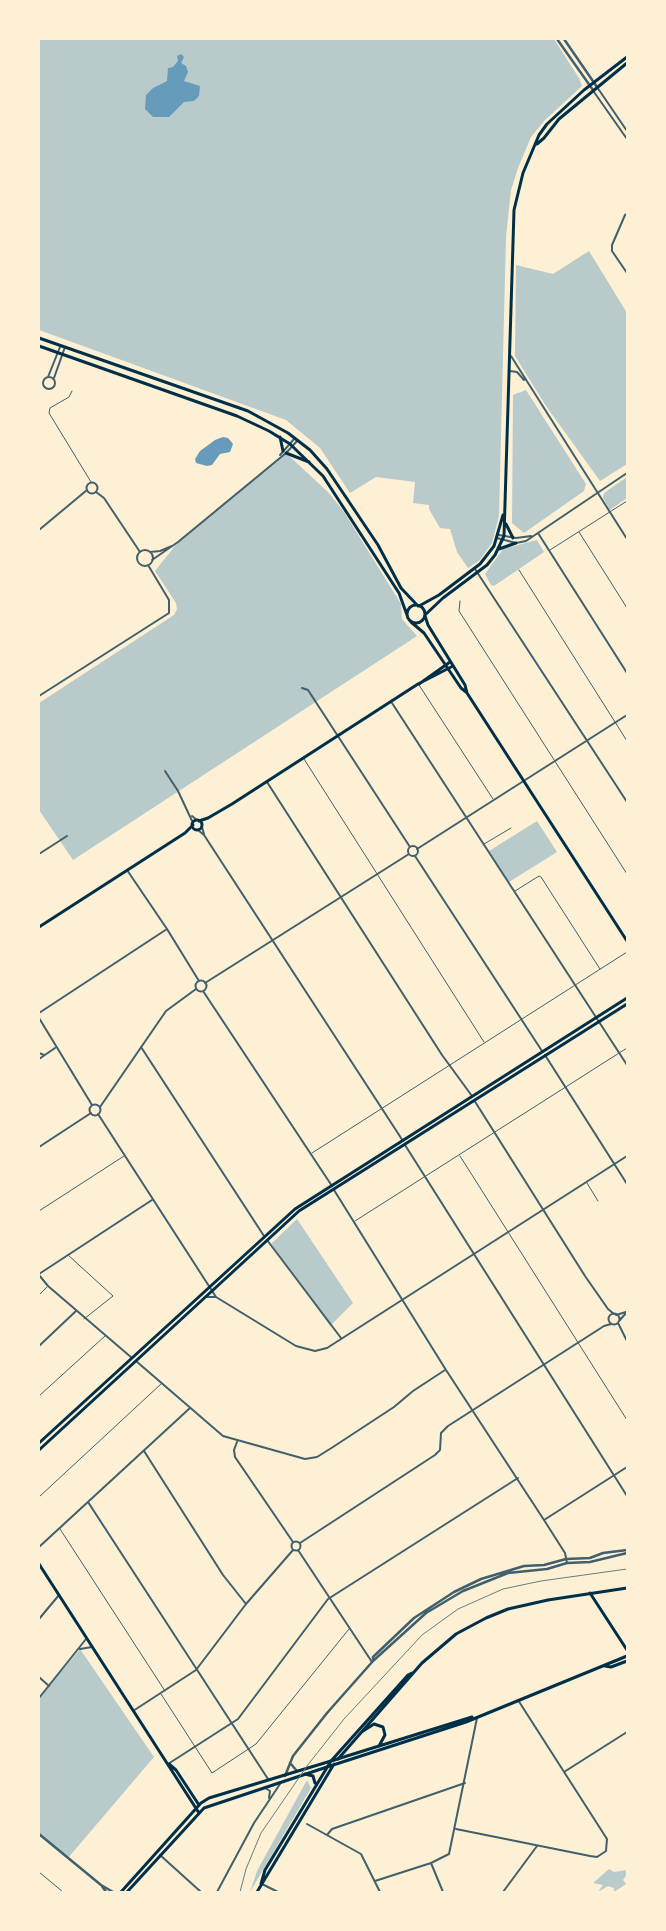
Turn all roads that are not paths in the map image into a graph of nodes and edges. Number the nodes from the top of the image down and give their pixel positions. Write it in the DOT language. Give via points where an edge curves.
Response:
graph roads {
  1 [pos="557,39"];
  2 [pos="564,39"];
  3 [pos="627,57"];
  4 [pos="627,63"];
  5 [pos="594,83"];
  6 [pos="590,86"];
  7 [pos="597,87"];
  8 [pos="593,90"];
  9 [pos="627,131"];
  10 [pos="627,139"];
  11 [pos="536,144"];
  12 [pos="627,214"];
  13 [pos="627,273"];
  14 [pos="39,338"];
  15 [pos="39,346"];
  16 [pos="60,346"];
  17 [pos="65,348"];
  18 [pos="508,352"];
  19 [pos="58,353"];
  20 [pos="63,355"];
  21 [pos="508,371"];
  22 [pos="48,377"];
  23 [pos="54,379"];
  24 [pos="527,384"];
  25 [pos="72,391"];
  26 [pos="280,437"];
  27 [pos="296,439"];
  28 [pos="292,445"];
  29 [pos="284,452"];
  30 [pos="312,464"];
  31 [pos="627,473"];
  32 [pos="91,482"];
  33 [pos="87,490"];
  34 [pos="96,492"];
  35 [pos="597,492"];
  36 [pos="627,501"];
  37 [pos="504,512"];
  38 [pos="610,512"];
  39 [pos="362,522"];
  40 [pos="506,523"];
  41 [pos="39,530"];
  42 [pos="359,532"];
  43 [pos="578,532"];
  44 [pos="538,533"];
  45 [pos="498,536"];
  46 [pos="533,536"];
  47 [pos="503,538"];
  48 [pos="512,538"];
  49 [pos="627,539"];
  50 [pos="178,542"];
  51 [pos="516,543"];
  52 [pos="499,549"];
  53 [pos="549,550"];
  54 [pos="140,552"];
  55 [pos="150,552"];
  56 [pos="152,560"];
  57 [pos="148,565"];
  58 [pos="475,568"];
  59 [pos="519,570"];
  60 [pos="478,573"];
  61 [pos="460,601"];
  62 [pos="418,606"];
  63 [pos="627,608"];
  64 [pos="407,614"];
  65 [pos="425,616"];
  66 [pos="411,622"];
  67 [pos="450,662"];
  68 [pos="445,664"];
  69 [pos="452,666"];
  70 [pos="448,668"];
  71 [pos="627,672"];
  72 [pos="418,684"];
  73 [pos="302,688"];
  74 [pos="467,693"];
  75 [pos="39,696"];
  76 [pos="391,702"];
  77 [pos="627,715"];
  78 [pos="616,722"];
  79 [pos="337,737"];
  80 [pos="588,740"];
  81 [pos="627,741"];
  82 [pos="303,758"];
  83 [pos="555,761"];
  84 [pos="165,771"];
  85 [pos="523,781"];
  86 [pos="266,782"];
  87 [pos="494,801"];
  88 [pos="627,802"];
  89 [pos="190,814"];
  90 [pos="467,817"];
  91 [pos="208,818"];
  92 [pos="198,821"];
  93 [pos="193,824"];
  94 [pos="202,826"];
  95 [pos="511,828"];
  96 [pos="197,830"];
  97 [pos="185,833"];
  98 [pos="204,835"];
  99 [pos="67,836"];
  100 [pos="484,844"];
  101 [pos="410,847"];
  102 [pos="417,849"];
  103 [pos="39,854"];
  104 [pos="409,854"];
  105 [pos="415,856"];
  106 [pos="126,870"];
  107 [pos="377,874"];
  108 [pos="627,874"];
  109 [pos="514,891"];
  110 [pos="340,897"];
  111 [pos="39,927"];
  112 [pos="167,929"];
  113 [pos="272,941"];
  114 [pos="627,941"];
  115 [pos="627,952"];
  116 [pos="600,969"];
  117 [pos="199,981"];
  118 [pos="205,983"];
  119 [pos="576,984"];
  120 [pos="196,989"];
  121 [pos="203,991"];
  122 [pos="627,998"];
  123 [pos="627,1004"];
  124 [pos="39,1013"];
  125 [pos="39,1018"];
  126 [pos="595,1018"];
  127 [pos="520,1020"];
  128 [pos="599,1022"];
  129 [pos="485,1043"];
  130 [pos="56,1047"];
  131 [pos="141,1048"];
  132 [pos="627,1048"];
  133 [pos="542,1052"];
  134 [pos="39,1053"];
  135 [pos="620,1053"];
  136 [pos="44,1055"];
  137 [pos="545,1056"];
  138 [pos="39,1059"];
  139 [pos="449,1065"];
  140 [pos="627,1065"];
  141 [pos="566,1088"];
  142 [pos="472,1097"];
  143 [pos="475,1101"];
  144 [pos="92,1105"];
  145 [pos="100,1107"];
  146 [pos="382,1109"];
  147 [pos="91,1113"];
  148 [pos="98,1114"];
  149 [pos="496,1132"];
  150 [pos="403,1141"];
  151 [pos="405,1146"];
  152 [pos="39,1147"];
  153 [pos="311,1154"];
  154 [pos="459,1155"];
  155 [pos="125,1156"];
  156 [pos="627,1156"];
  157 [pos="615,1164"];
  158 [pos="425,1177"];
  159 [pos="587,1182"];
  160 [pos="627,1184"];
  161 [pos="331,1185"];
  162 [pos="334,1189"];
  163 [pos="152,1200"];
  164 [pos="598,1201"];
  165 [pos="542,1210"];
  166 [pos="39,1212"];
  167 [pos="354,1221"];
  168 [pos="508,1232"];
  169 [pos="266,1239"];
  170 [pos="473,1254"];
  171 [pos="68,1255"];
  172 [pos="39,1274"];
  173 [pos="48,1286"];
  174 [pos="209,1288"];
  175 [pos="212,1292"];
  176 [pos="39,1295"];
  177 [pos="206,1297"];
  178 [pos="216,1297"];
  179 [pos="403,1300"];
  180 [pos="608,1309"];
  181 [pos="76,1311"];
  182 [pos="627,1312"];
  183 [pos="615,1314"];
  184 [pos="609,1318"];
  185 [pos="84,1319"];
  186 [pos="619,1322"];
  187 [pos="611,1324"];
  188 [pos="615,1325"];
  189 [pos="604,1326"];
  190 [pos="621,1330"];
  191 [pos="105,1335"];
  192 [pos="342,1338"];
  193 [pos="627,1340"];
  194 [pos="578,1343"];
  195 [pos="39,1346"];
  196 [pos="134,1360"];
  197 [pos="543,1366"];
  198 [pos="446,1370"];
  199 [pos="162,1384"];
  200 [pos="39,1396"];
  201 [pos="190,1408"];
  202 [pos="472,1410"];
  203 [pos="627,1420"];
  204 [pos="237,1442"];
  205 [pos="39,1443"];
  206 [pos="39,1450"];
  207 [pos="144,1451"];
  208 [pos="627,1467"];
  209 [pos="614,1475"];
  210 [pos="518,1478"];
  211 [pos="627,1496"];
  212 [pos="39,1497"];
  213 [pos="88,1502"];
  214 [pos="544,1520"];
  215 [pos="60,1528"];
  216 [pos="293,1542"];
  217 [pos="300,1544"];
  218 [pos="39,1547"];
  219 [pos="293,1550"];
  220 [pos="298,1550"];
  221 [pos="627,1552"];
  222 [pos="567,1561"];
  223 [pos="39,1564"];
  224 [pos="627,1588"];
  225 [pos="590,1593"];
  226 [pos="59,1595"];
  227 [pos="328,1599"];
  228 [pos="246,1604"];
  229 [pos="39,1619"];
  230 [pos="349,1629"];
  231 [pos="86,1637"];
  232 [pos="93,1647"];
  233 [pos="80,1649"];
  234 [pos="627,1650"];
  235 [pos="627,1656"];
  236 [pos="627,1660"];
  237 [pos="372,1662"];
  238 [pos="604,1666"];
  239 [pos="196,1670"];
  240 [pos="412,1673"];
  241 [pos="39,1677"];
  242 [pos="49,1686"];
  243 [pos="165,1691"];
  244 [pos="161,1694"];
  245 [pos="39,1698"];
  246 [pos="518,1700"];
  247 [pos="133,1711"];
  248 [pos="478,1716"];
  249 [pos="232,1723"];
  250 [pos="363,1731"];
  251 [pos="627,1732"];
  252 [pos="195,1746"];
  253 [pos="378,1746"];
  254 [pos="248,1749"];
  255 [pos="332,1763"];
  256 [pos="168,1764"];
  257 [pos="290,1764"];
  258 [pos="298,1772"];
  259 [pos="564,1772"];
  260 [pos="305,1774"];
  261 [pos="284,1776"];
  262 [pos="270,1781"];
  263 [pos="282,1781"];
  264 [pos="465,1783"];
  265 [pos="314,1786"];
  266 [pos="264,1787"];
  267 [pos="268,1802"];
  268 [pos="197,1807"];
  269 [pos="200,1811"];
  270 [pos="306,1824"];
  271 [pos="456,1829"];
  272 [pos="327,1835"];
  273 [pos="39,1836"];
  274 [pos="537,1846"];
  275 [pos="160,1855"];
  276 [pos="431,1864"];
  277 [pos="39,1872"];
  278 [pos="375,1881"];
  279 [pos="261,1884"];
  280 [pos="101,1885"];
  281 [pos="63,1892"];
  282 [pos="106,1892"];
  283 [pos="113,1892"];
  284 [pos="120,1892"];
  285 [pos="127,1892"];
  286 [pos="201,1892"];
  287 [pos="217,1892"];
  288 [pos="257,1892"];
  289 [pos="278,1892"];
  290 [pos="380,1892"];
  291 [pos="443,1892"];
  292 [pos="503,1892"];
  1 -- 6 [label="street"];
  2 -- 5 [label="street"];
  3 -- 5 [label="main road"];
  4 -- 7 [label="main road"];
  5 -- 6 [label="main road"];
  5 -- 7 [label="street"];
  6 -- 8 [label="street"];
  6 -- 11 [label="main road" via="553,118"];
  7 -- 8 [label="main road"];
  7 -- 9 [label="street"];
  8 -- 10 [label="street"];
  8 -- 11 [label="main road"];
  11 -- 18 [label="main road" via="523,173 514,210"];
  12 -- 13 [label="street" via="612,250"];
  14 -- 16 [label="main road"];
  15 -- 19 [label="main road"];
  16 -- 17 [label="main road"];
  16 -- 19 [label="street"];
  17 -- 20 [label="street"];
  17 -- 27 [label="main road" via="248,412"];
  18 -- 21 [label="main road"];
  18 -- 24 [label="street"];
  19 -- 20 [label="main road"];
  19 -- 22 [label="street"];
  20 -- 23 [label="street"];
  20 -- 26 [label="main road" via="214,408"];
  21 -- 24 [label="street" via="519,374"];
  21 -- 37 [label="main road"];
  22 -- 23 [label="street"];
  22 -- 23 [label="street" via="43,383 47,389 54,387"];
  24 -- 35 [label="street"];
  25 -- 32 [label="lane" via="49,412"];
  26 -- 28 [label="main road"];
  26 -- 29 [label="main road"];
  27 -- 28 [label="street"];
  27 -- 39 [label="main road" via="327,469"];
  28 -- 29 [label="street"];
  28 -- 30 [label="main road"];
  29 -- 30 [label="main road"];
  29 -- 50 [label="street"];
  30 -- 42 [label="main road"];
  31 -- 35 [label="street"];
  32 -- 33 [label="street"];
  32 -- 34 [label="street" via="98,486"];
  33 -- 34 [label="street"];
  33 -- 41 [label="street"];
  34 -- 54 [label="street" via="104,498"];
  35 -- 38 [label="street"];
  35 -- 44 [label="street"];
  36 -- 38 [label="lane"];
  37 -- 40 [label="main road"];
  37 -- 45 [label="main road"];
  38 -- 43 [label="lane"];
  38 -- 49 [label="street"];
  39 -- 42 [label="main road"];
  39 -- 62 [label="main road" via="401,588"];
  40 -- 47 [label="main road"];
  40 -- 48 [label="main road"];
  42 -- 64 [label="main road" via="402,599"];
  43 -- 53 [label="lane"];
  43 -- 63 [label="lane"];
  44 -- 46 [label="street"];
  44 -- 53 [label="street"];
  45 -- 47 [label="street"];
  45 -- 58 [label="main road" via="488,555"];
  46 -- 48 [label="street"];
  46 -- 51 [label="street"];
  47 -- 48 [label="street"];
  47 -- 51 [label="street"];
  47 -- 52 [label="main road"];
  50 -- 55 [label="street"];
  50 -- 56 [label="street"];
  51 -- 52 [label="main road"];
  52 -- 60 [label="main road"];
  53 -- 71 [label="street"];
  54 -- 55 [label="street"];
  54 -- 57 [label="street" via="139,562"];
  55 -- 56 [label="street"];
  56 -- 57 [label="street"];
  57 -- 75 [label="street" via="169,600 169,613"];
  58 -- 60 [label="street"];
  58 -- 62 [label="main road"];
  59 -- 78 [label="lane"];
  60 -- 65 [label="main road" via="443,598"];
  60 -- 80 [label="street"];
  61 -- 83 [label="lane" via="459,611"];
  62 -- 64 [label="main road" via="410,608"];
  62 -- 65 [label="main road"];
  64 -- 66 [label="main road"];
  65 -- 66 [label="main road" via="420,623"];
  65 -- 67 [label="main road"];
  66 -- 68 [label="main road" via="424,632"];
  67 -- 68 [label="main road"];
  67 -- 69 [label="main road"];
  68 -- 70 [label="main road"];
  68 -- 72 [label="main road"];
  69 -- 70 [label="main road"];
  69 -- 74 [label="main road"];
  70 -- 72 [label="main road"];
  70 -- 74 [label="main road"];
  72 -- 76 [label="main road"];
  72 -- 87 [label="lane"];
  73 -- 79 [label="street" via="308,690"];
  74 -- 85 [label="main road"];
  76 -- 79 [label="main road"];
  76 -- 90 [label="street"];
  77 -- 78 [label="street"];
  78 -- 80 [label="street"];
  78 -- 81 [label="lane"];
  79 -- 82 [label="main road"];
  79 -- 101 [label="street"];
  80 -- 83 [label="street"];
  80 -- 88 [label="street"];
  82 -- 86 [label="main road"];
  82 -- 107 [label="lane"];
  83 -- 85 [label="street"];
  83 -- 108 [label="lane"];
  84 -- 89 [label="street"];
  85 -- 87 [label="street"];
  85 -- 114 [label="main road"];
  86 -- 91 [label="main road"];
  86 -- 110 [label="street"];
  87 -- 90 [label="street"];
  89 -- 92 [label="street"];
  89 -- 93 [label="street"];
  90 -- 100 [label="street"];
  90 -- 102 [label="street"];
  91 -- 92 [label="main road"];
  91 -- 94 [label="main road"];
  92 -- 93 [label="main road"];
  92 -- 94 [label="main road"];
  93 -- 96 [label="main road"];
  93 -- 97 [label="main road"];
  94 -- 96 [label="main road"];
  94 -- 98 [label="street"];
  95 -- 100 [label="lane"];
  96 -- 97 [label="main road"];
  96 -- 98 [label="street"];
  97 -- 106 [label="main road"];
  98 -- 113 [label="street"];
  99 -- 103 [label="street"];
  100 -- 109 [label="street"];
  101 -- 102 [label="street"];
  101 -- 104 [label="street"];
  102 -- 105 [label="street"];
  104 -- 105 [label="street"];
  104 -- 107 [label="street"];
  105 -- 127 [label="street"];
  106 -- 111 [label="main road"];
  106 -- 112 [label="street"];
  107 -- 110 [label="street"];
  107 -- 129 [label="lane"];
  109 -- 116 [label="lane" via="541,877"];
  109 -- 119 [label="street"];
  110 -- 113 [label="street"];
  110 -- 139 [label="street"];
  112 -- 117 [label="street"];
  112 -- 124 [label="street"];
  113 -- 118 [label="street"];
  113 -- 146 [label="street"];
  115 -- 116 [label="lane"];
  116 -- 119 [label="lane"];
  117 -- 118 [label="street"];
  117 -- 120 [label="street"];
  118 -- 121 [label="street"];
  119 -- 126 [label="street"];
  119 -- 127 [label="lane"];
  120 -- 121 [label="street"];
  120 -- 131 [label="street" via="166,1011"];
  121 -- 153 [label="street"];
  122 -- 126 [label="main road"];
  123 -- 128 [label="main road"];
  125 -- 130 [label="street"];
  126 -- 128 [label="street"];
  126 -- 133 [label="main road"];
  127 -- 129 [label="lane"];
  127 -- 133 [label="street"];
  128 -- 135 [label="street"];
  128 -- 137 [label="main road"];
  129 -- 139 [label="lane"];
  130 -- 136 [label="street"];
  130 -- 144 [label="street"];
  131 -- 145 [label="street"];
  131 -- 169 [label="street"];
  132 -- 135 [label="lane"];
  133 -- 137 [label="street"];
  133 -- 142 [label="main road"];
  134 -- 136 [label="street"];
  135 -- 140 [label="street"];
  135 -- 141 [label="lane"];
  136 -- 138 [label="street"];
  137 -- 141 [label="street"];
  137 -- 143 [label="main road"];
  139 -- 142 [label="street"];
  139 -- 146 [label="lane"];
  141 -- 149 [label="lane"];
  141 -- 157 [label="street"];
  142 -- 143 [label="street"];
  142 -- 150 [label="main road"];
  143 -- 149 [label="street"];
  143 -- 151 [label="main road"];
  144 -- 145 [label="street"];
  144 -- 147 [label="street"];
  145 -- 148 [label="street"];
  146 -- 150 [label="street"];
  146 -- 153 [label="lane"];
  147 -- 148 [label="street"];
  147 -- 152 [label="street"];
  148 -- 155 [label="street"];
  149 -- 154 [label="lane"];
  149 -- 165 [label="street"];
  150 -- 151 [label="street"];
  150 -- 161 [label="main road"];
  151 -- 158 [label="street"];
  151 -- 162 [label="main road"];
  153 -- 161 [label="street"];
  154 -- 158 [label="lane"];
  154 -- 168 [label="lane"];
  155 -- 163 [label="street"];
  155 -- 166 [label="lane"];
  156 -- 157 [label="street"];
  157 -- 159 [label="street"];
  157 -- 160 [label="street"];
  158 -- 167 [label="lane"];
  158 -- 170 [label="street"];
  159 -- 164 [label="lane"];
  159 -- 165 [label="street"];
  161 -- 162 [label="street"];
  161 -- 169 [label="main road" via="296,1209"];
  162 -- 167 [label="street"];
  162 -- 169 [label="main road"];
  163 -- 171 [label="street"];
  163 -- 174 [label="street"];
  165 -- 168 [label="street"];
  165 -- 180 [label="street"];
  167 -- 179 [label="street"];
  168 -- 170 [label="street"];
  168 -- 194 [label="lane"];
  169 -- 174 [label="main road"];
  169 -- 175 [label="main road"];
  169 -- 192 [label="street"];
  170 -- 179 [label="street"];
  170 -- 197 [label="street"];
  171 -- 172 [label="street"];
  171 -- 185 [label="lane" via="113,1296"];
  172 -- 173 [label="street"];
  173 -- 176 [label="lane"];
  173 -- 181 [label="street"];
  174 -- 175 [label="street"];
  174 -- 196 [label="main road"];
  175 -- 177 [label="main road"];
  175 -- 178 [label="street"];
  177 -- 178 [label="street"];
  177 -- 196 [label="main road"];
  178 -- 192 [label="street" via="298,1348 322,1351"];
  179 -- 192 [label="street"];
  179 -- 198 [label="street"];
  180 -- 183 [label="street"];
  180 -- 184 [label="street"];
  181 -- 185 [label="street"];
  181 -- 195 [label="street"];
  182 -- 183 [label="street"];
  182 -- 186 [label="street"];
  183 -- 184 [label="street"];
  183 -- 186 [label="street"];
  184 -- 187 [label="street"];
  184 -- 189 [label="street"];
  185 -- 191 [label="street"];
  186 -- 188 [label="street"];
  186 -- 190 [label="street"];
  187 -- 188 [label="street"];
  187 -- 189 [label="street"];
  188 -- 190 [label="street"];
  189 -- 194 [label="street"];
  190 -- 193 [label="street"];
  191 -- 196 [label="street"];
  191 -- 200 [label="lane"];
  194 -- 197 [label="street"];
  194 -- 203 [label="lane"];
  196 -- 199 [label="street"];
  196 -- 205 [label="main road"];
  196 -- 206 [label="main road"];
  197 -- 202 [label="street"];
  197 -- 209 [label="street"];
  198 -- 202 [label="street"];
  198 -- 204 [label="street" via="317,1457 305,1458"];
  199 -- 201 [label="street"];
  199 -- 212 [label="lane"];
  201 -- 204 [label="street" via="223,1436"];
  201 -- 207 [label="street"];
  202 -- 210 [label="street"];
  202 -- 217 [label="street" via="444,1429 440,1450 435,1455"];
  204 -- 216 [label="street" via="235,1457"];
  207 -- 213 [label="street"];
  207 -- 228 [label="street" via="223,1575"];
  208 -- 209 [label="street"];
  209 -- 211 [label="street"];
  209 -- 214 [label="street"];
  210 -- 214 [label="street"];
  210 -- 227 [label="street"];
  213 -- 215 [label="street"];
  213 -- 239 [label="street"];
  214 -- 222 [label="street"];
  215 -- 218 [label="street"];
  215 -- 243 [label="lane"];
  216 -- 217 [label="street"];
  216 -- 219 [label="street"];
  217 -- 220 [label="street"];
  219 -- 220 [label="street"];
  219 -- 228 [label="street"];
  220 -- 227 [label="street"];
  221 -- 222 [label="street" via="590,1562"];
  222 -- 237 [label="street" via="546,1569 508,1573 463,1591 426,1613"];
  223 -- 226 [label="main road"];
  224 -- 225 [label="main road"];
  225 -- 234 [label="main road"];
  225 -- 240 [label="main road" via="527,1604 486,1618 456,1634"];
  226 -- 229 [label="street"];
  226 -- 231 [label="main road"];
  227 -- 230 [label="street"];
  227 -- 249 [label="street"];
  228 -- 239 [label="street"];
  230 -- 237 [label="street"];
  230 -- 254 [label="lane" via="256,1744"];
  231 -- 232 [label="main road"];
  231 -- 233 [label="street"];
  232 -- 233 [label="street"];
  232 -- 247 [label="main road"];
  233 -- 242 [label="street"];
  235 -- 238 [label="main road"];
  236 -- 238 [label="main road" via="611,1667"];
  237 -- 257 [label="street" via="327,1713"];
  238 -- 246 [label="main road"];
  239 -- 243 [label="street"];
  239 -- 249 [label="street"];
  240 -- 250 [label="main road"];
  240 -- 255 [label="main road"];
  241 -- 242 [label="street"];
  242 -- 245 [label="street"];
  243 -- 244 [label="street"];
  244 -- 247 [label="street"];
  244 -- 252 [label="lane"];
  246 -- 248 [label="main road"];
  246 -- 259 [label="street"];
  247 -- 256 [label="main road"];
  248 -- 253 [label="main road"];
  248 -- 255 [label="main road"];
  248 -- 264 [label="street"];
  249 -- 252 [label="street"];
  249 -- 254 [label="street"];
  250 -- 253 [label="main road" via="374,1724 382,1726 385,1735"];
  250 -- 255 [label="main road"];
  251 -- 259 [label="street"];
  252 -- 254 [label="lane" via="212,1773"];
  252 -- 256 [label="street"];
  253 -- 255 [label="main road"];
  254 -- 262 [label="street"];
  255 -- 258 [label="main road"];
  255 -- 260 [label="main road"];
  255 -- 265 [label="main road"];
  255 -- 279 [label="main road"];
  256 -- 268 [label="main road" via="176,1770"];
  257 -- 258 [label="street"];
  257 -- 261 [label="street"];
  258 -- 261 [label="main road"];
  259 -- 274 [label="street" via="607,1839 607,1845 602,1855 597,1857"];
  260 -- 263 [label="main road"];
  260 -- 265 [label="main road" via="313,1776"];
  261 -- 262 [label="main road"];
  262 -- 268 [label="main road" via="209,1798"];
  263 -- 266 [label="main road"];
  263 -- 267 [label="street"];
  264 -- 271 [label="street"];
  264 -- 272 [label="street" via="332,1829"];
  265 -- 279 [label="main road" via="265,1870"];
  266 -- 267 [label="street" via="270,1791"];
  266 -- 269 [label="main road"];
  267 -- 287 [label="street"];
  268 -- 269 [label="main road"];
  268 -- 284 [label="main road"];
  269 -- 275 [label="main road"];
  270 -- 272 [label="street"];
  271 -- 274 [label="street"];
  271 -- 276 [label="street" via="449,1854"];
  272 -- 278 [label="street" via="361,1854"];
  273 -- 280 [label="street"];
  274 -- 292 [label="street"];
  275 -- 285 [label="main road"];
  275 -- 286 [label="street"];
  276 -- 278 [label="street"];
  276 -- 291 [label="street"];
  277 -- 281 [label="lane"];
  278 -- 290 [label="street"];
  279 -- 288 [label="main road"];
  279 -- 289 [label="street"];
  280 -- 282 [label="street"];
  280 -- 283 [label="street"];
}
